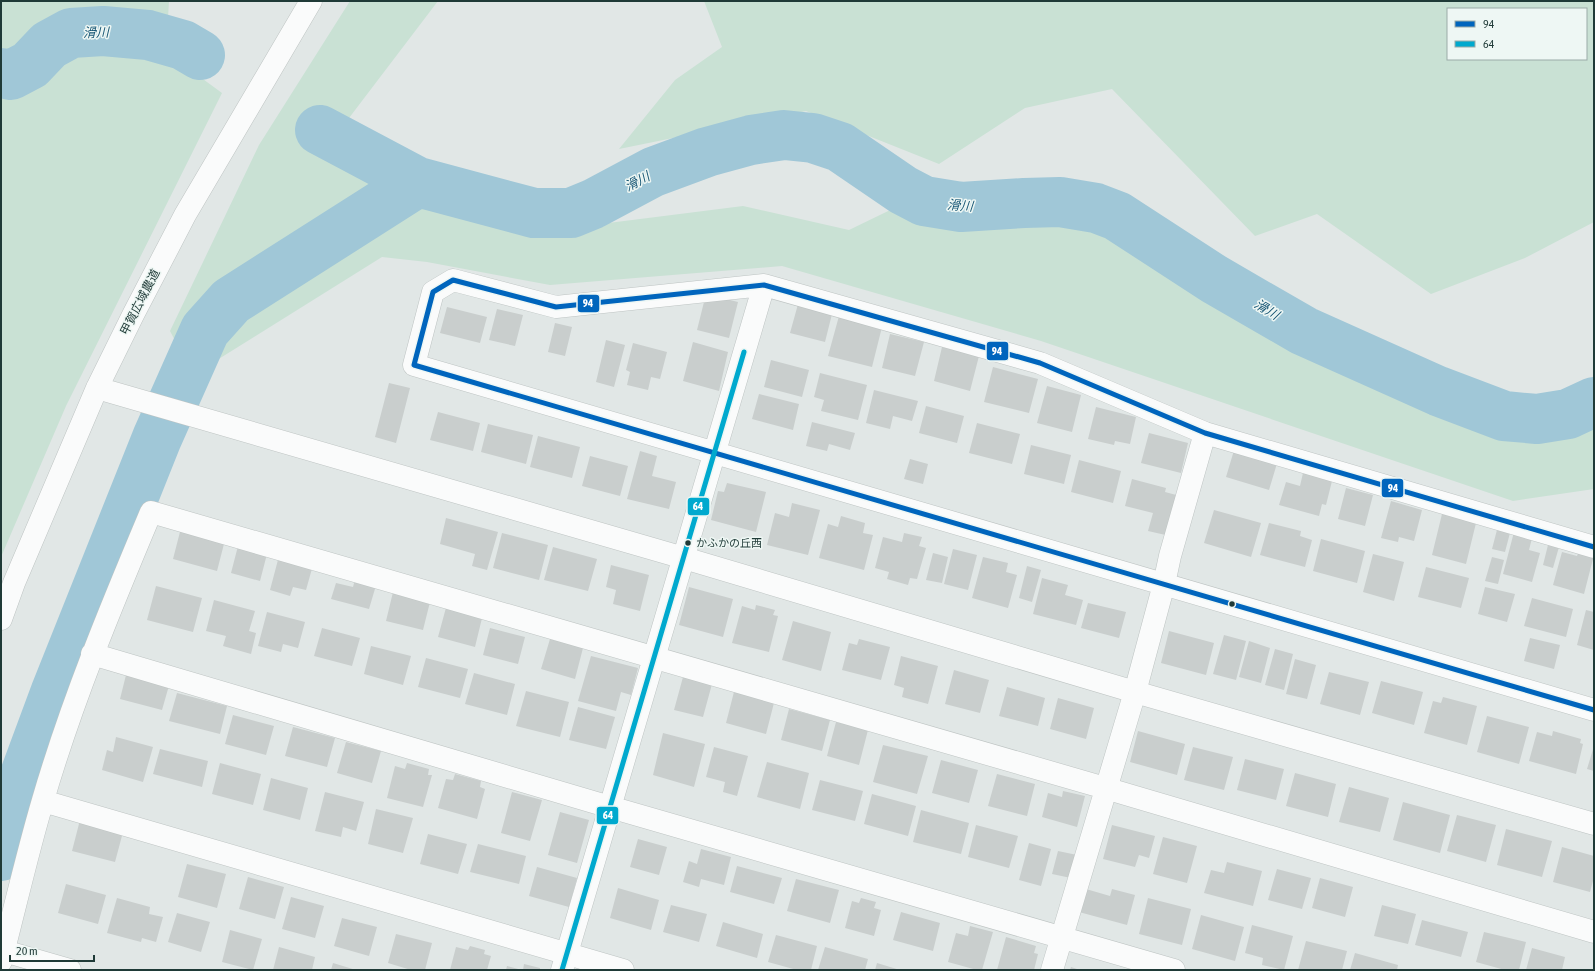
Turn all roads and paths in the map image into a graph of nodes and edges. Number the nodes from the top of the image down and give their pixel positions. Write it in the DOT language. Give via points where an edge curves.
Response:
graph roads {
  1 [pos="311,1"];
  2 [pos="764,285"];
  3 [pos="97,388"];
  4 [pos="1205,433"];
  5 [pos="715,452"];
  6 [pos="1594,547"];
  7 [pos="684,558"];
  8 [pos="1164,584"];
  9 [pos="1,619"];
  10 [pos="92,654"];
  11 [pos="654,658"];
  12 [pos="1134,692"];
  13 [pos="1594,710"];
  14 [pos="1105,788"];
  15 [pos="43,801"];
  16 [pos="610,807"];
  17 [pos="1594,824"];
  18 [pos="1594,932"];
  19 [pos="1061,938"];
  20 [pos="2,956"];
  21 [pos="565,962"];
  22 [pos="70,970"];
  23 [pos="623,970"];
  24 [pos="1052,970"];
  25 [pos="1174,970"];
  1 -- 3 [label="street, 甲賀広域農道" via="185,215"];
  2 -- 4 [label="street" via="1040,363"];
  2 -- 5 [label="street"];
  2 -- 5 [label="street" via="556,307 453,280 433,292 414,365"];
  3 -- 7 [label="street"];
  3 -- 9 [label="street, 甲賀広域農道"];
  4 -- 6 [label="street"];
  4 -- 8 [label="street"];
  5 -- 7 [label="street"];
  5 -- 8 [label="street"];
  7 -- 11 [label="street"];
  7 -- 12 [label="street"];
  8 -- 12 [label="street"];
  8 -- 13 [label="street"];
  10 -- 11 [label="street" via="151,512"];
  10 -- 15 [label="street"];
  10 -- 16 [label="street"];
  11 -- 14 [label="street"];
  11 -- 16 [label="street"];
  12 -- 14 [label="street"];
  12 -- 17 [label="street"];
  14 -- 18 [label="street"];
  14 -- 19 [label="street"];
  15 -- 20 [label="street"];
  15 -- 21 [label="street"];
  16 -- 19 [label="street"];
  16 -- 21 [label="street"];
  19 -- 24 [label="street"];
  19 -- 25 [label="street"];
  20 -- 22 [label="street"];
  21 -- 23 [label="street"];
}
